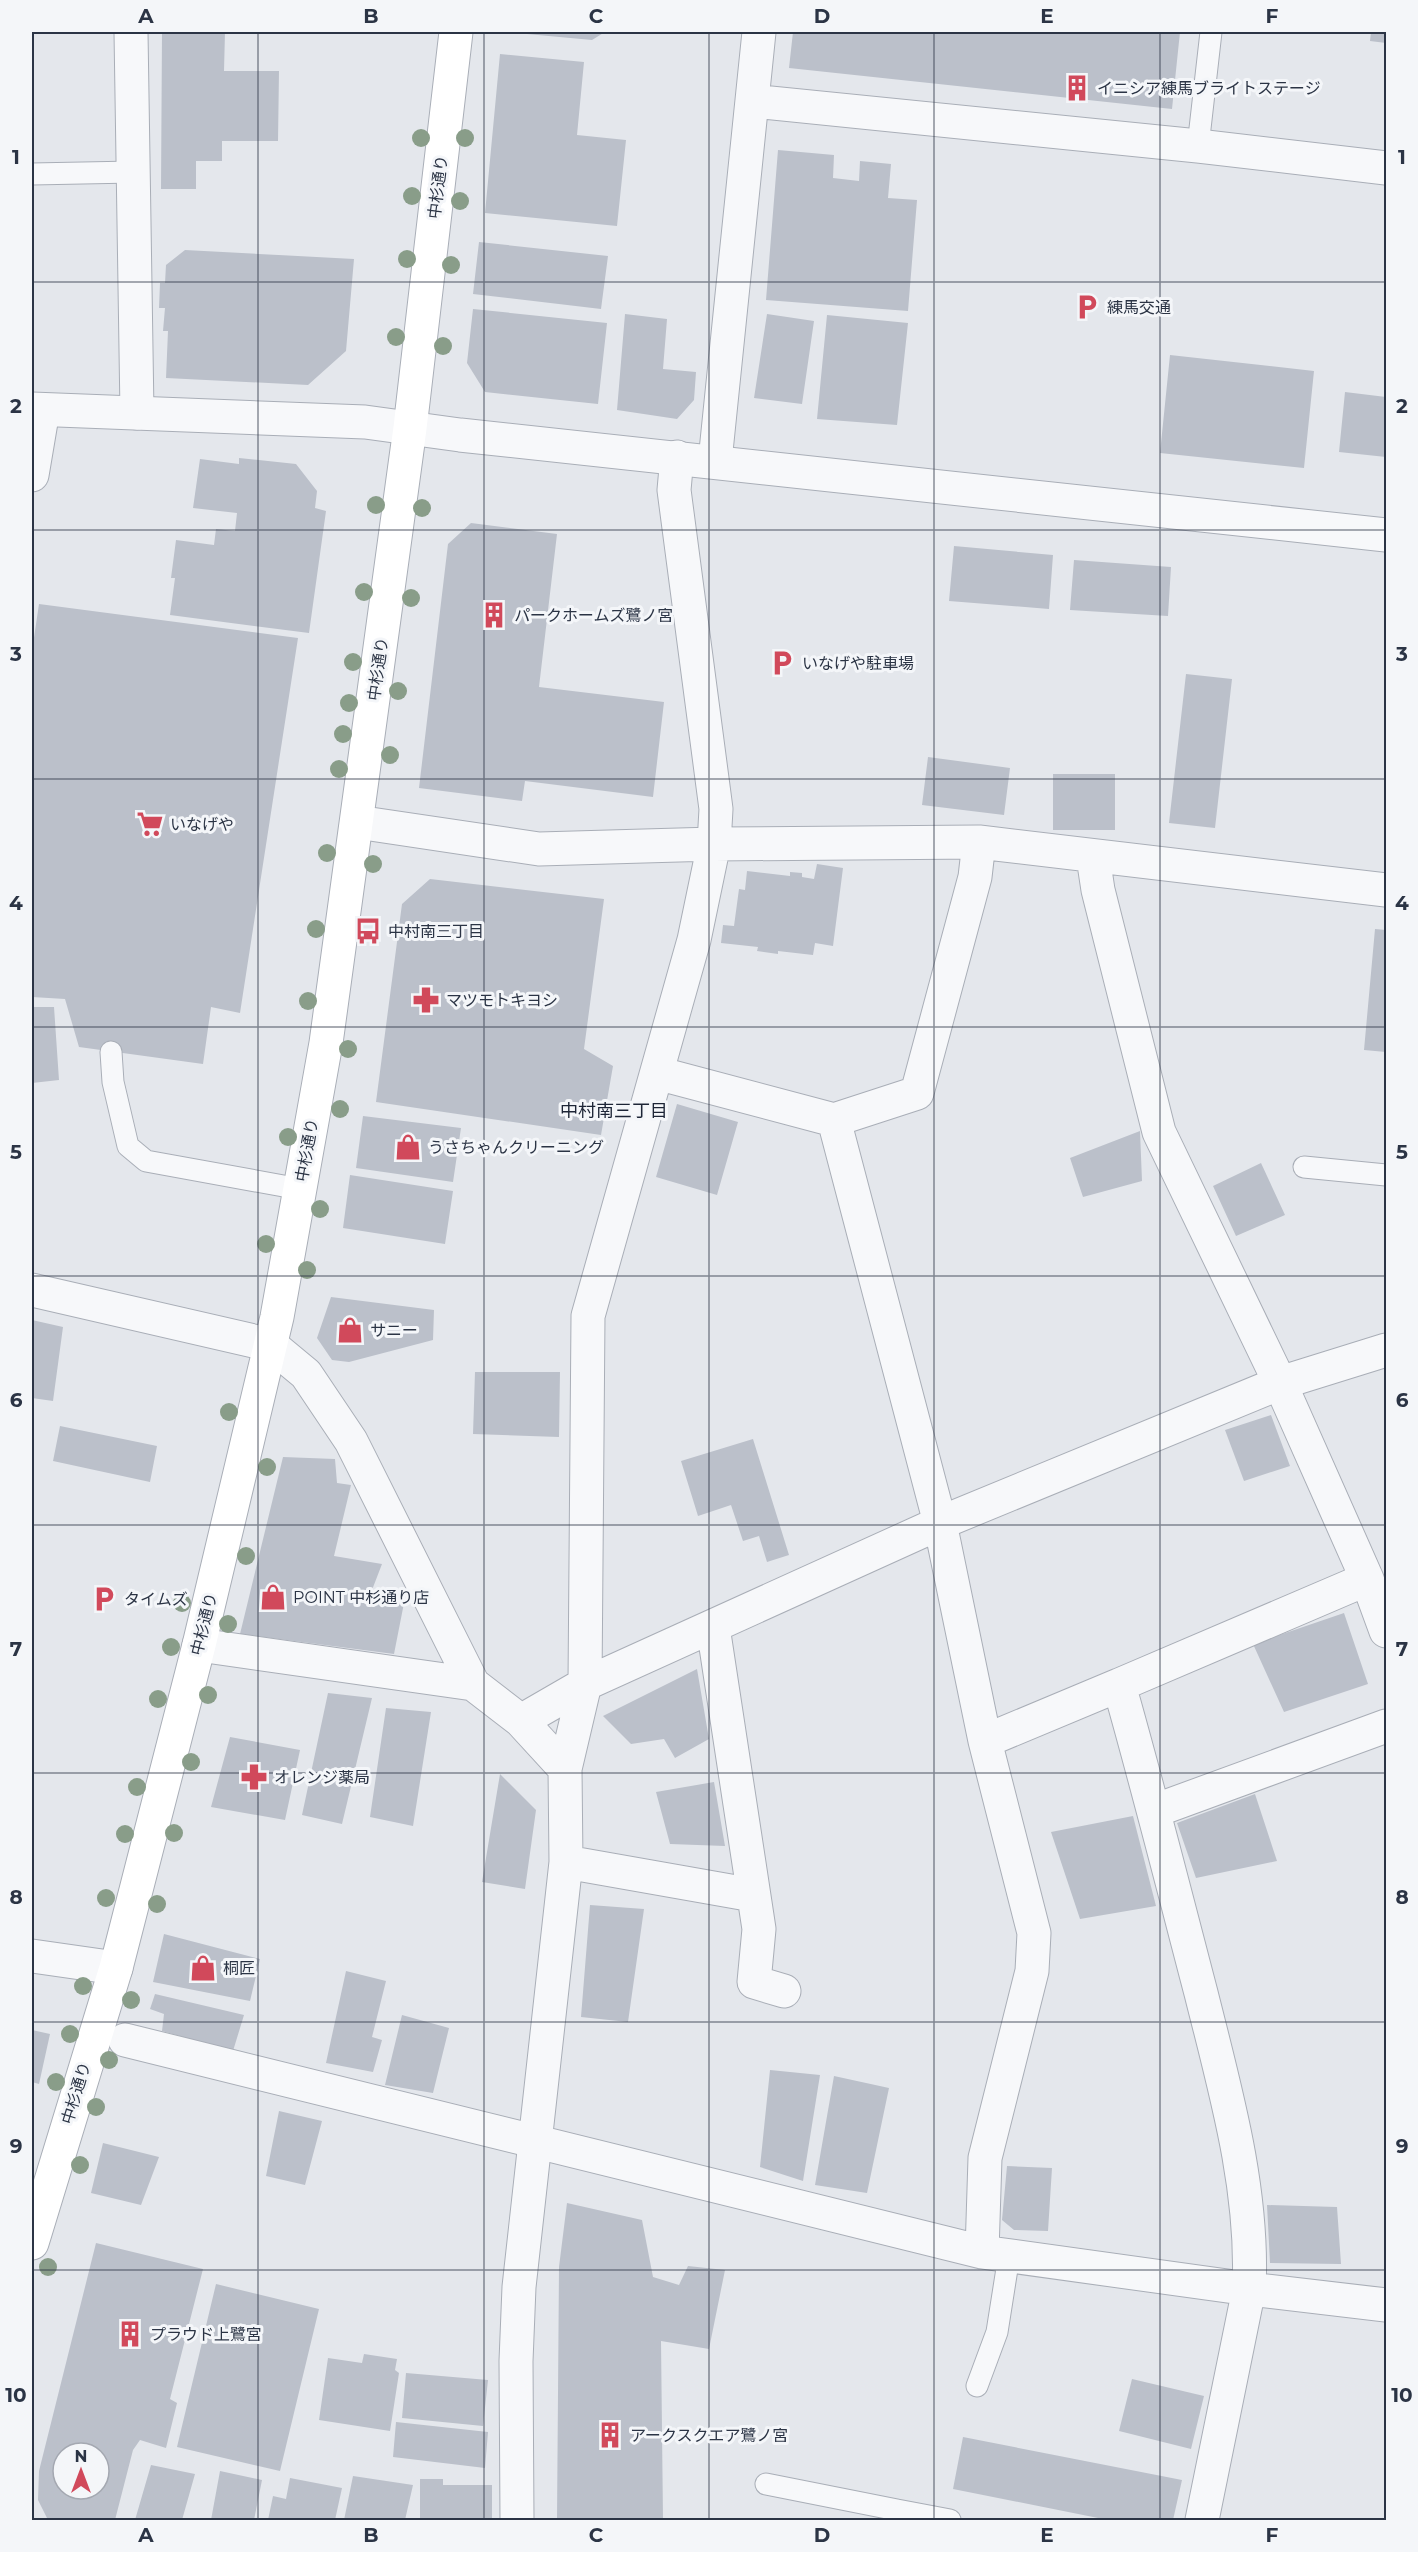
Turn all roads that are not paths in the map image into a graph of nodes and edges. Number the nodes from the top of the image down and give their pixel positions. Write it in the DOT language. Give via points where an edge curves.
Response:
graph roads {
  1 [pos="131,32"];
  2 [pos="456,32"];
  3 [pos="759,32"];
  4 [pos="1211,32"];
  5 [pos="752,101"];
  6 [pos="1198,146"];
  7 [pos="1386,168"];
  8 [pos="133,172"];
  9 [pos="32,174"];
  10 [pos="37,409"];
  11 [pos="137,412"];
  12 [pos="410,428"];
  13 [pos="677,457"];
  14 [pos="715,461"];
  15 [pos="32,475"];
  16 [pos="1386,535"];
  17 [pos="357,822"];
  18 [pos="979,842"];
  19 [pos="714,844"];
  20 [pos="1093,857"];
  21 [pos="1386,890"];
  22 [pos="111,1052"];
  23 [pos="657,1073"];
  24 [pos="834,1120"];
  25 [pos="1304,1167"];
  26 [pos="1386,1175"];
  27 [pos="300,1189"];
  28 [pos="32,1290"];
  29 [pos="271,1345"];
  30 [pos="1386,1350"];
  31 [pos="1280,1383"];
  32 [pos="940,1523"];
  33 [pos="1366,1579"];
  34 [pos="712,1627"];
  35 [pos="1386,1631"];
  36 [pos="199,1645"];
  37 [pos="472,1684"];
  38 [pos="585,1684"];
  39 [pos="1119,1685"];
  40 [pos="521,1721"];
  41 [pos="1386,1726"];
  42 [pos="985,1741"];
  43 [pos="565,1769"];
  44 [pos="1154,1811"];
  45 [pos="566,1862"];
  46 [pos="753,1895"];
  47 [pos="32,1956"];
  48 [pos="116,1968"];
  49 [pos="784,1991"];
  50 [pos="125,2040"];
  51 [pos="534,2142"];
  52 [pos="32,2243"];
  53 [pos="996,2254"];
  54 [pos="1249,2289"];
  55 [pos="1386,2305"];
  56 [pos="977,2386"];
  57 [pos="766,2484"];
  58 [pos="896,2515"];
  59 [pos="517,2520"];
  60 [pos="950,2520"];
  61 [pos="1202,2520"];
  1 -- 8 [label="street"];
  2 -- 12 [label="main road, 中杉通り"];
  3 -- 5 [label="street"];
  4 -- 6 [label="lane"];
  5 -- 6 [label="street"];
  5 -- 14 [label="street"];
  6 -- 7 [label="street"];
  8 -- 9 [label="lane"];
  8 -- 11 [label="street"];
  10 -- 11 [label="street"];
  10 -- 15 [label="street"];
  11 -- 12 [label="street" via="365,422"];
  12 -- 13 [label="street"];
  12 -- 17 [label="main road, 中杉通り"];
  13 -- 14 [label="street"];
  13 -- 19 [label="street" via="674,490 716,810"];
  14 -- 16 [label="street"];
  17 -- 19 [label="street" via="539,849"];
  17 -- 27 [label="main road, 中杉通り" via="327,1043"];
  18 -- 19 [label="street"];
  18 -- 20 [label="street"];
  18 -- 24 [label="street" via="975,877 917,1093"];
  19 -- 23 [label="street" via="694,940"];
  20 -- 21 [label="street"];
  20 -- 31 [label="street" via="1159,1132"];
  22 -- 27 [label="lane" via="112,1082 128,1146 147,1161"];
  23 -- 24 [label="street"];
  23 -- 38 [label="street" via="588,1316"];
  24 -- 32 [label="street"];
  25 -- 26 [label="lane"];
  27 -- 29 [label="main road, 中杉通り"];
  28 -- 29 [label="street"];
  29 -- 36 [label="main road, 中杉通り"];
  29 -- 37 [label="street" via="306,1374 351,1441"];
  30 -- 31 [label="street"];
  31 -- 32 [label="street"];
  31 -- 33 [label="street"];
  32 -- 34 [label="street"];
  32 -- 42 [label="street"];
  33 -- 35 [label="street"];
  33 -- 39 [label="street"];
  34 -- 38 [label="street"];
  34 -- 46 [label="street"];
  36 -- 37 [label="street"];
  36 -- 48 [label="main road, 中杉通り"];
  37 -- 40 [label="street"];
  38 -- 40 [label="street"];
  38 -- 43 [label="street"];
  39 -- 42 [label="street"];
  39 -- 44 [label="street"];
  40 -- 43 [label="street"];
  41 -- 44 [label="street"];
  42 -- 53 [label="street" via="1034,1933 1032,1971 985,2158"];
  43 -- 45 [label="street"];
  44 -- 54 [label="street" via="1233,2121 1250,2263"];
  45 -- 46 [label="street"];
  45 -- 51 [label="street"];
  46 -- 49 [label="street" via="759,1929 754,1982"];
  47 -- 48 [label="street"];
  48 -- 52 [label="main road, 中杉通り"];
  50 -- 51 [label="street"];
  51 -- 53 [label="street"];
  51 -- 59 [label="street" via="519,2287"];
  53 -- 54 [label="street"];
  53 -- 56 [label="lane" via="998,2332"];
  54 -- 55 [label="street"];
  54 -- 61 [label="street"];
  57 -- 58 [label="lane"];
  58 -- 60 [label="lane"];
}
